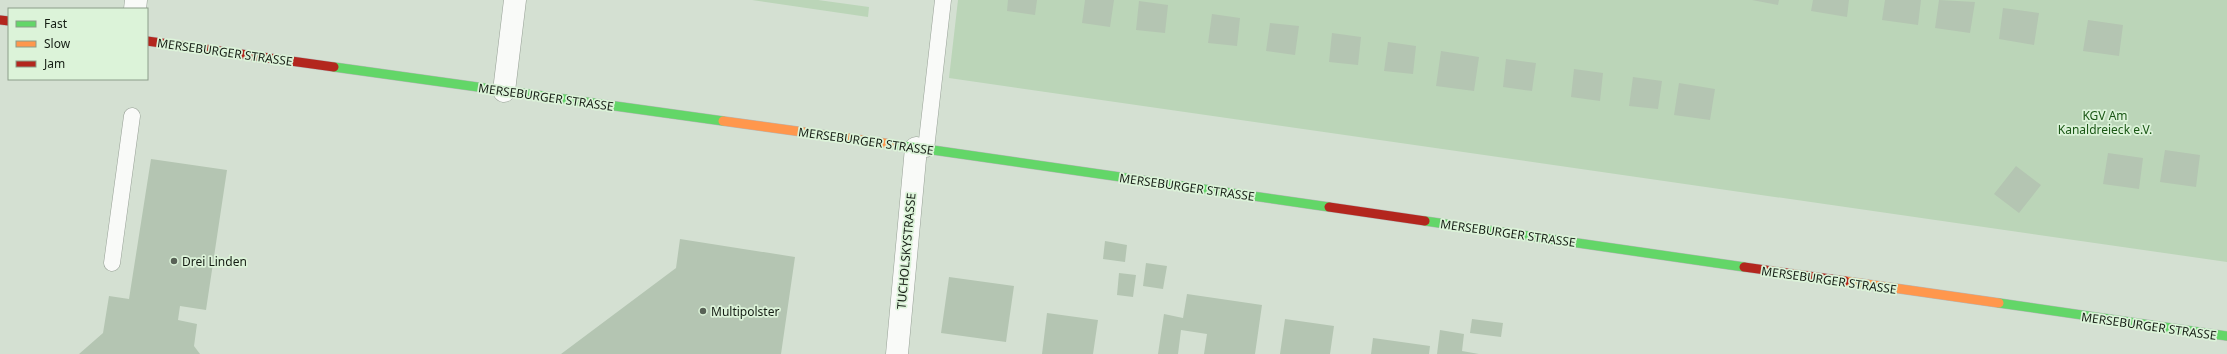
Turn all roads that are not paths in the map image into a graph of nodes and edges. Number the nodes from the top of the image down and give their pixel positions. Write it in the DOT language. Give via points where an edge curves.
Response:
graph roads {
  1 [pos="515,0"];
  2 [pos="943,0"];
  3 [pos="148,41"];
  4 [pos="504,91"];
  5 [pos="132,116"];
  6 [pos="921,148"];
  7 [pos="112,263"];
  8 [pos="2227,336"];
  9 [pos="897,354"];
  1 -- 4 [label="street"];
  2 -- 6 [label="lane"];
  3 -- 4 [label="main road, MERSEBURGER STRASSE"];
  4 -- 6 [label="main road, MERSEBURGER STRASSE"];
  5 -- 7 [label="lane"];
  6 -- 8 [label="main road, MERSEBURGER STRASSE"];
  6 -- 9 [label="street, TUCHOLSKYSTRASSE"];
}
